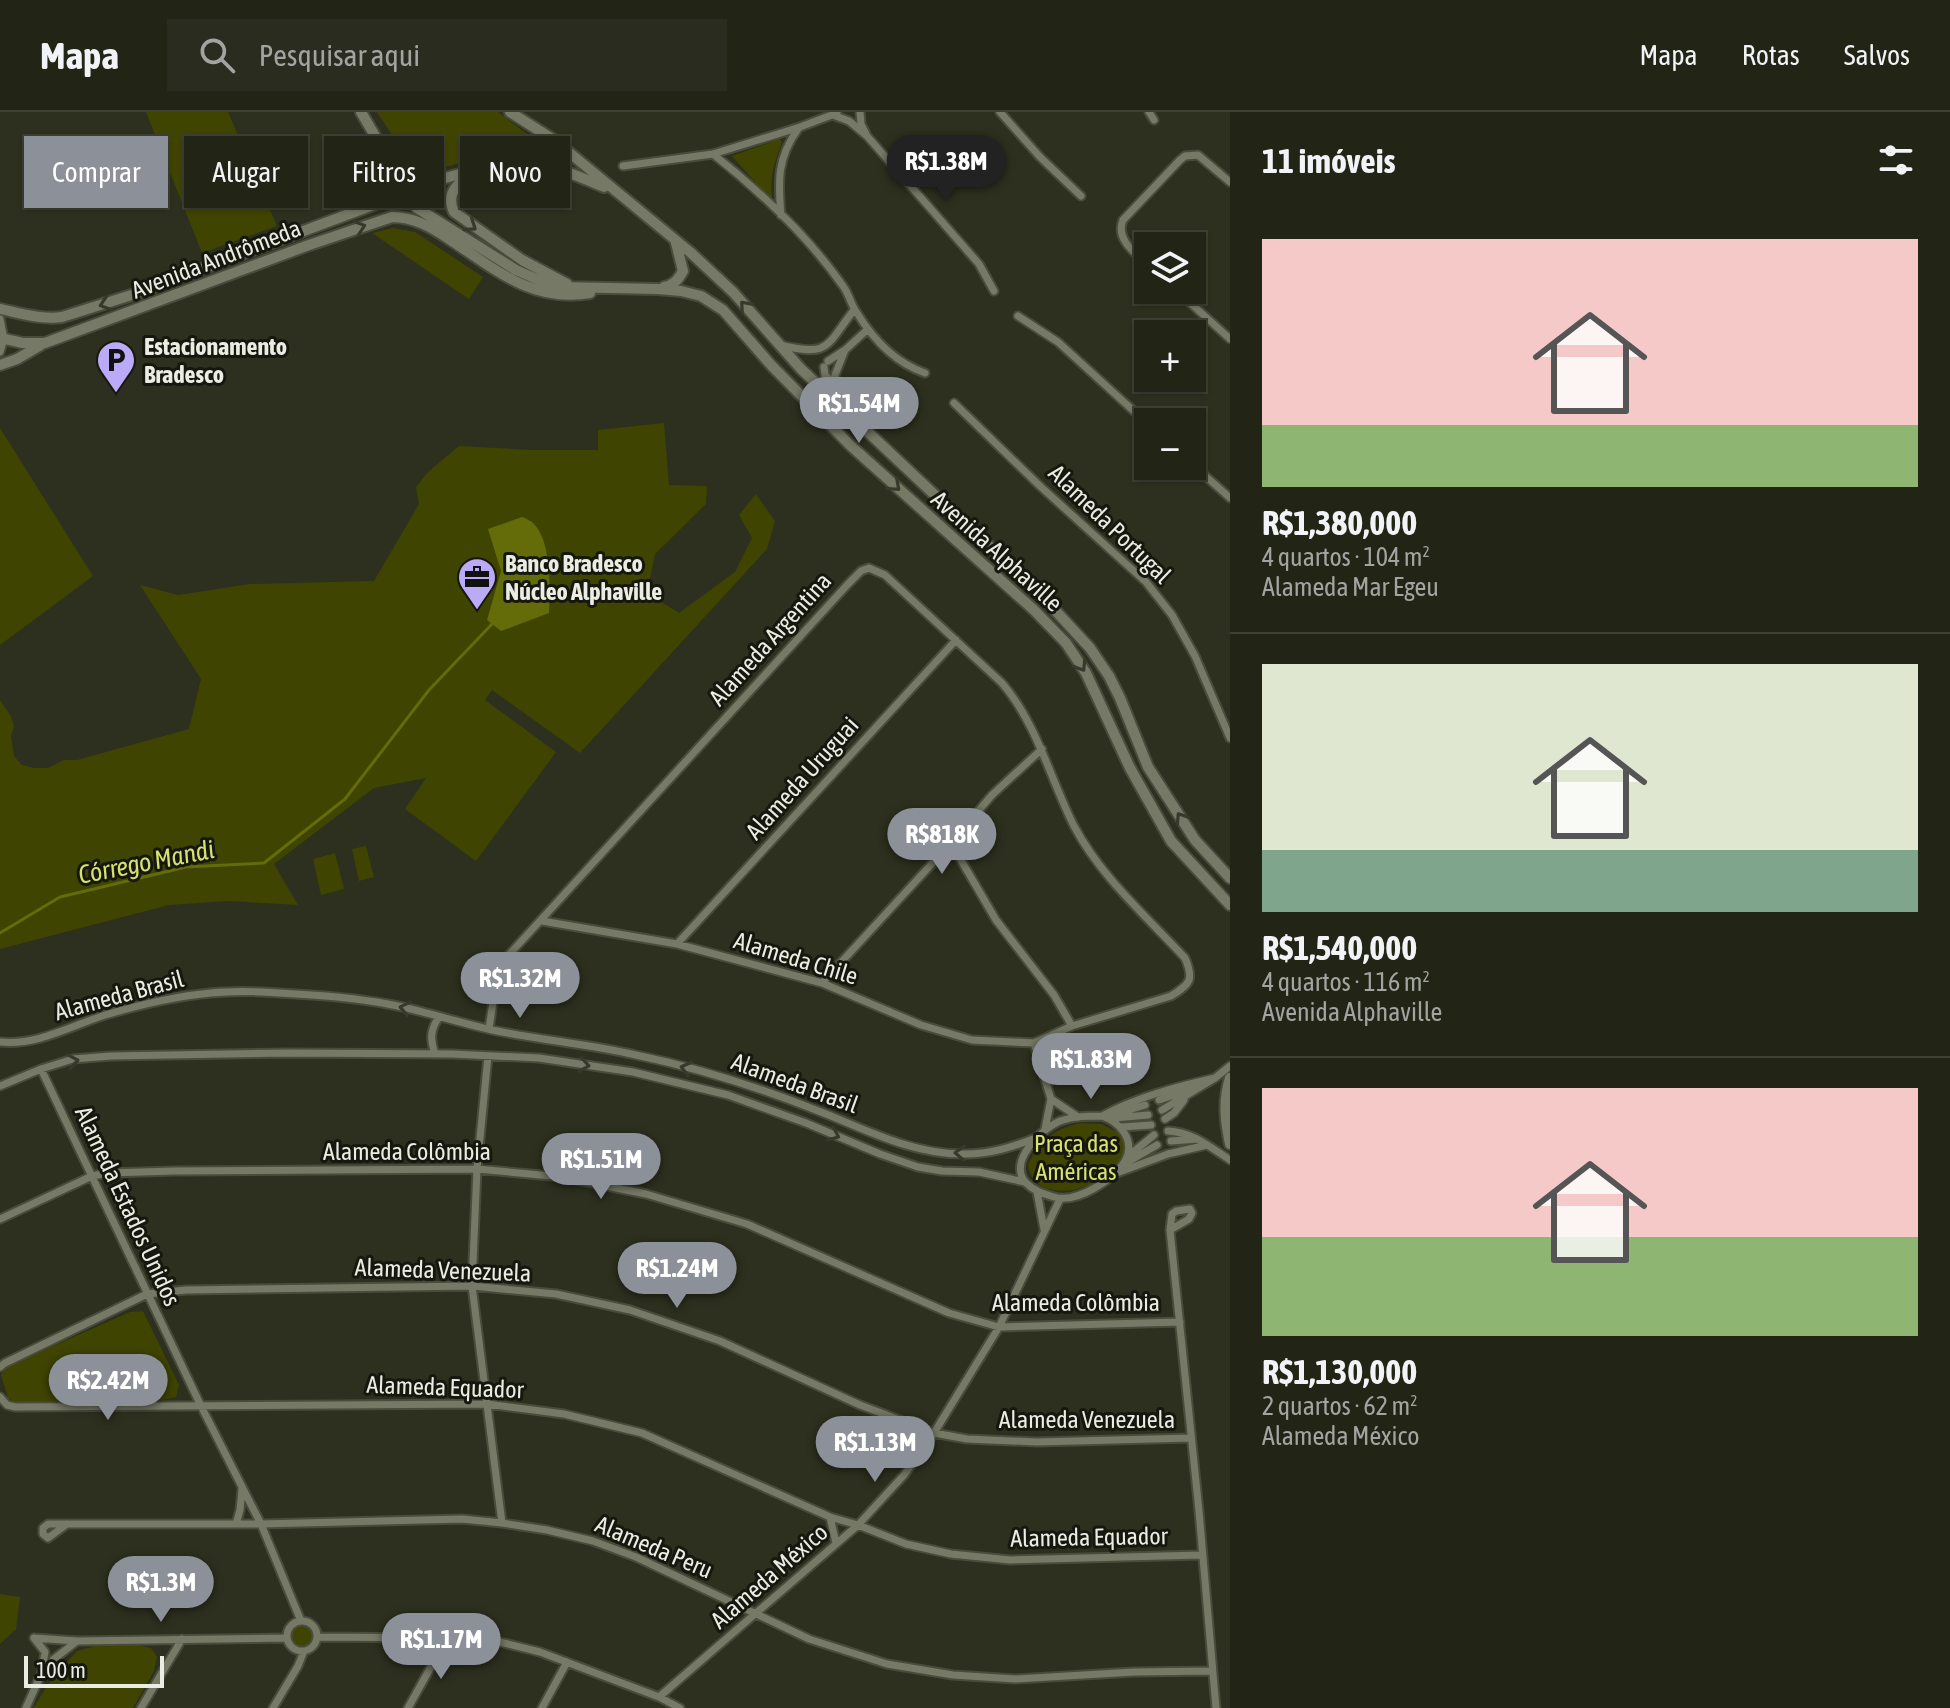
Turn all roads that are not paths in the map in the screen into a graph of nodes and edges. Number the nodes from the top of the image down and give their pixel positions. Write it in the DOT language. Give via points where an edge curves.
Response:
graph roads {
  1 [pos="361,112"];
  2 [pos="510,112"];
  3 [pos="860,112"];
  4 [pos="1000,112"];
  5 [pos="836,113"];
  6 [pos="800,127"];
  7 [pos="867,136"];
  8 [pos="713,154"];
  9 [pos="623,166"];
  10 [pos="570,173"];
  11 [pos="460,175"];
  12 [pos="1230,182"];
  13 [pos="460,183"];
  14 [pos="613,191"];
  15 [pos="1081,196"];
  16 [pos="781,215"];
  17 [pos="313,227"];
  18 [pos="674,240"];
  19 [pos="309,245"];
  20 [pos="1134,251"];
  21 [pos="206,267"];
  22 [pos="184,275"];
  23 [pos="208,283"];
  24 [pos="575,288"];
  25 [pos="618,288"];
  26 [pos="658,289"];
  27 [pos="186,291"];
  28 [pos="994,291"];
  29 [pos="1191,304"];
  30 [pos="0,309"];
  31 [pos="854,310"];
  32 [pos="1018,316"];
  33 [pos="0,319"];
  34 [pos="868,329"];
  35 [pos="836,334"];
  36 [pos="2,338"];
  37 [pos="1230,339"];
  38 [pos="45,343"];
  39 [pos="779,345"];
  40 [pos="846,348"];
  41 [pos="0,352"];
  42 [pos="0,365"];
  43 [pos="925,373"];
  44 [pos="836,387"];
  45 [pos="954,403"];
  46 [pos="1134,411"];
  47 [pos="858,421"];
  48 [pos="839,434"];
  49 [pos="1206,477"];
  50 [pos="1230,498"];
  51 [pos="956,640"];
  52 [pos="1230,709"];
  53 [pos="1221,718"];
  54 [pos="1230,738"];
  55 [pos="1042,749"];
  56 [pos="951,843"];
  57 [pos="1230,878"];
  58 [pos="1230,905"];
  59 [pos="542,921"];
  60 [pos="677,944"];
  61 [pos="822,983"];
  62 [pos="439,1017"];
  63 [pos="1072,1026"];
  64 [pos="489,1029"];
  65 [pos="539,1040"];
  66 [pos="0,1042"];
  67 [pos="1034,1043"];
  68 [pos="435,1054"];
  69 [pos="488,1056"];
  70 [pos="539,1058"];
  71 [pos="1230,1066"];
  72 [pos="41,1069"];
  73 [pos="1215,1078"];
  74 [pos="1230,1078"];
  75 [pos="0,1086"];
  76 [pos="1198,1087"];
  77 [pos="1188,1095"];
  78 [pos="1051,1099"];
  79 [pos="1159,1100"];
  80 [pos="1145,1105"];
  81 [pos="1162,1110"];
  82 [pos="1174,1113"];
  83 [pos="1148,1115"];
  84 [pos="1078,1117"];
  85 [pos="1106,1117"];
  86 [pos="1165,1119"];
  87 [pos="1151,1125"];
  88 [pos="1121,1127"];
  89 [pos="1045,1129"];
  90 [pos="1168,1131"];
  91 [pos="1179,1131"];
  92 [pos="1154,1135"];
  93 [pos="1036,1138"];
  94 [pos="1199,1139"];
  95 [pos="1171,1141"];
  96 [pos="1230,1144"];
  97 [pos="1157,1145"];
  98 [pos="1207,1145"];
  99 [pos="1127,1157"];
  100 [pos="1230,1160"];
  101 [pos="1121,1166"];
  102 [pos="477,1169"];
  103 [pos="1113,1175"];
  104 [pos="92,1176"];
  105 [pos="1025,1182"];
  106 [pos="1037,1192"];
  107 [pos="1060,1199"];
  108 [pos="0,1219"];
  109 [pos="1170,1230"];
  110 [pos="1044,1231"];
  111 [pos="472,1286"];
  112 [pos="147,1294"];
  113 [pos="1180,1322"];
  114 [pos="999,1327"];
  115 [pos="2,1365"];
  116 [pos="0,1397"];
  117 [pos="487,1404"];
  118 [pos="201,1406"];
  119 [pos="934,1433"];
  120 [pos="1191,1438"];
  121 [pos="243,1487"];
  122 [pos="830,1517"];
  123 [pos="502,1523"];
  124 [pos="67,1524"];
  125 [pos="236,1524"];
  126 [pos="261,1524"];
  127 [pos="853,1526"];
  128 [pos="836,1543"];
  129 [pos="1202,1555"];
  130 [pos="755,1613"];
  131 [pos="301,1621"];
  132 [pos="317,1637"];
  133 [pos="287,1638"];
  134 [pos="447,1638"];
  135 [pos="182,1639"];
  136 [pos="77,1641"];
  137 [pos="304,1651"];
  138 [pos="567,1662"];
  139 [pos="1212,1671"];
  140 [pos="42,1672"];
  141 [pos="659,1697"];
  142 [pos="26,1708"];
  143 [pos="141,1708"];
  144 [pos="273,1708"];
  145 [pos="408,1708"];
  146 [pos="542,1708"];
  147 [pos="680,1708"];
  148 [pos="1216,1708"];
  1 -- 24 [label="main road, Avenida Alphaville" via="417,208 516,270"];
  2 -- 14 [label="main road, Avenida Alphaville" via="554,140"];
  3 -- 7 [label="street"];
  4 -- 15 [label="street"];
  5 -- 6 [label="street"];
  5 -- 7 [label="street"];
  6 -- 8 [label="street"];
  6 -- 16 [label="street" via="782,159"];
  7 -- 28 [label="street" via="979,264"];
  8 -- 9 [label="street"];
  8 -- 16 [label="street"];
  10 -- 14 [label="main road, Avenida Andrômeda"];
  11 -- 17 [label="main road, Avenida Andrômeda, bridge"];
  12 -- 20 [label="street" via="1198,155 1185,156 1123,220 1120,232"];
  13 -- 24 [label="main road, one-way" via="450,197 454,212 522,260"];
  14 -- 18 [label="main road, Avenida Alphaville"];
  16 -- 31 [label="street" via="844,287"];
  17 -- 19 [label="main road"];
  17 -- 21 [label="main road, Avenida Andrômeda"];
  18 -- 26 [label="main road" via="683,271 671,285"];
  39 -- 18 [label="main road, Avenida Alphaville, one-way" via="733,292"];
  19 -- 23 [label="main road, Avenida Andrômeda"];
  19 -- 25 [label="main road, Avenida Andrômeda, one-way" via="404,217 531,289 575,296"];
  21 -- 22 [label="main road, Avenida Andrômeda"];
  21 -- 23 [label="main road"];
  22 -- 27 [label="main road"];
  22 -- 30 [label="main road, Avenida Andrômeda, one-way" via="59,318"];
  23 -- 27 [label="main road, Avenida Andrômeda"];
  24 -- 25 [label="main road, Avenida Alphaville"];
  25 -- 26 [label="main road, Avenida Alphaville"];
  26 -- 48 [label="main road, Avenida Alphaville" via="701,296 723,310"];
  27 -- 38 [label="main road, Avenida Andrômeda"];
  29 -- 37 [label="street"];
  31 -- 34 [label="street"];
  31 -- 35 [label="street"];
  32 -- 46 [label="street" via="1058,342"];
  33 -- 36 [label="street"];
  34 -- 40 [label="street"];
  34 -- 43 [label="street" via="890,354"];
  35 -- 39 [label="street" via="817,351"];
  35 -- 40 [label="street"];
  36 -- 38 [label="main road, Avenida Andrômeda"];
  36 -- 41 [label="street"];
  38 -- 42 [label="main road"];
  39 -- 47 [label="main road, Avenida Alphaville"];
  40 -- 44 [label="street"];
  40 -- 44 [label="street" via="826,364 825,375"];
  44 -- 47 [label="street" via="852,401"];
  45 -- 53 [label="street, Alameda Portugal" via="1146,582 1195,656"];
  47 -- 48 [label="main road" via="852,430"];
  57 -- 47 [label="main road, Avenida Alphaville, one-way" via="1195,840 1148,767 1120,698 1090,648"];
  48 -- 58 [label="main road, Avenida Alphaville, one-way" via="1066,643 1171,841"];
  49 -- 50 [label="street"];
  51 -- 55 [label="street, Alameda Argentina" via="1014,696"];
  51 -- 59 [label="street, Alameda Argentina" via="885,575 861,571"];
  51 -- 60 [label="street, Alameda Uruguai"];
  52 -- 53 [label="street"];
  53 -- 54 [label="street, Alameda Portugal"];
  55 -- 56 [label="street"];
  55 -- 63 [label="street, Alameda Argentina" via="1092,855 1185,958 1191,974 1189,983 1171,996"];
  56 -- 61 [label="street"];
  56 -- 63 [label="street" via="996,920"];
  59 -- 60 [label="street, Alameda Chile"];
  59 -- 64 [label="street, Alameda Argentina" via="506,958 496,981"];
  60 -- 61 [label="street, Alameda Chile"];
  61 -- 67 [label="street, Alameda Chile" via="949,1034"];
  62 -- 64 [label="street, Alameda Brasil"];
  62 -- 66 [label="street, Alameda Brasil, one-way" via="347,997 212,992 119,1011 31,1040"];
  62 -- 68 [label="street" via="431,1034"];
  63 -- 67 [label="street, Alameda Argentina"];
  64 -- 65 [label="street, Alameda Brasil"];
  65 -- 70 [label="street"];
  93 -- 65 [label="street, Alameda Brasil, one-way" via="1000,1151 926,1151 689,1068"];
  67 -- 78 [label="street"];
  68 -- 69 [label="street, Alameda Brasil"];
  72 -- 68 [label="street, Alameda Brasil, one-way" via="111,1056"];
  69 -- 70 [label="street, Alameda Brasil"];
  69 -- 102 [label="street"];
  70 -- 105 [label="street, Alameda Brasil, one-way" via="633,1072 728,1095 918,1167"];
  71 -- 73 [label="street"];
  72 -- 75 [label="street, Alameda Brasil"];
  72 -- 104 [label="street, Alameda Estados Unidos"];
  73 -- 76 [label="street"];
  73 -- 85 [label="street" via="1144,1097"];
  74 -- 96 [label="main road" via="1224,1118"];
  76 -- 77 [label="street"];
  76 -- 79 [label="street"];
  77 -- 81 [label="street"];
  77 -- 82 [label="street"];
  78 -- 84 [label="street"];
  78 -- 89 [label="street"];
  80 -- 85 [label="street"];
  82 -- 86 [label="street"];
  82 -- 91 [label="street"];
  83 -- 85 [label="street"];
  84 -- 85 [label="street"];
  84 -- 89 [label="street"];
  85 -- 88 [label="street"];
  87 -- 88 [label="street"];
  88 -- 99 [label="street"];
  89 -- 93 [label="street"];
  90 -- 91 [label="street"];
  91 -- 94 [label="street"];
  92 -- 99 [label="street"];
  93 -- 105 [label="street" via="1022,1161"];
  94 -- 95 [label="street"];
  94 -- 98 [label="street"];
  97 -- 101 [label="street"];
  98 -- 100 [label="street"];
  98 -- 103 [label="street"];
  99 -- 101 [label="street"];
  101 -- 103 [label="street"];
  102 -- 104 [label="street, Alameda Colômbia"];
  102 -- 111 [label="street"];
  102 -- 114 [label="street, Alameda Colômbia" via="562,1177 646,1194 747,1224 949,1313"];
  103 -- 107 [label="street" via="1092,1190"];
  104 -- 108 [label="street, Alameda Colômbia"];
  104 -- 112 [label="street, Alameda Estados Unidos"];
  105 -- 106 [label="street"];
  106 -- 107 [label="street"];
  106 -- 110 [label="street"];
  107 -- 110 [label="street, Alameda México"];
  109 -- 113 [label="street"];
  110 -- 114 [label="street, Alameda México"];
  111 -- 112 [label="street, Alameda Venezuela"];
  111 -- 117 [label="street"];
  111 -- 119 [label="street, Alameda Venezuela" via="556,1294 630,1310 720,1341"];
  112 -- 115 [label="street"];
  112 -- 118 [label="street, Alameda Estados Unidos"];
  113 -- 114 [label="street, Alameda Colômbia"];
  113 -- 120 [label="street"];
  114 -- 119 [label="street, Alameda México"];
  116 -- 118 [label="street, Alameda Equador" via="15,1407"];
  117 -- 118 [label="street, Alameda Equador"];
  117 -- 122 [label="street, Alameda Equador" via="564,1414 642,1433"];
  117 -- 123 [label="street"];
  118 -- 121 [label="street, Alameda Estados Unidos"];
  119 -- 120 [label="street, Alameda Venezuela" via="1037,1442"];
  119 -- 127 [label="street, Alameda México" via="904,1475"];
  120 -- 129 [label="street"];
  121 -- 125 [label="street"];
  121 -- 126 [label="street, Alameda Estados Unidos"];
  122 -- 127 [label="street, Alameda Equador"];
  122 -- 128 [label="street"];
  123 -- 126 [label="street, Alameda Peru" via="462,1519"];
  123 -- 130 [label="street, Alameda Peru" via="593,1541"];
  124 -- 125 [label="street, Alameda Peru"];
  125 -- 126 [label="street, Alameda Peru"];
  126 -- 131 [label="street, Alameda Estados Unidos"];
  127 -- 128 [label="street, Alameda México"];
  127 -- 129 [label="street, Alameda Equador" via="951,1554 1010,1560"];
  128 -- 130 [label="street, Alameda México"];
  129 -- 139 [label="street"];
  130 -- 139 [label="street, Alameda Peru" via="844,1651 953,1675 1015,1679"];
  130 -- 141 [label="street, Alameda México"];
  131 -- 132 [label="street" via="311,1624"];
  131 -- 133 [label="street" via="289,1627"];
  132 -- 134 [label="street"];
  132 -- 137 [label="street"];
  133 -- 135 [label="street"];
  133 -- 137 [label="street" via="294,1649"];
  134 -- 138 [label="street" via="500,1642"];
  134 -- 145 [label="street"];
  135 -- 136 [label="street"];
  135 -- 143 [label="street"];
  136 -- 140 [label="street"];
  136 -- 140 [label="street" via="34,1638 45,1652"];
  137 -- 144 [label="street"];
  138 -- 141 [label="street"];
  138 -- 146 [label="street"];
  139 -- 148 [label="street"];
  140 -- 142 [label="street"];
  141 -- 147 [label="street"];
}
